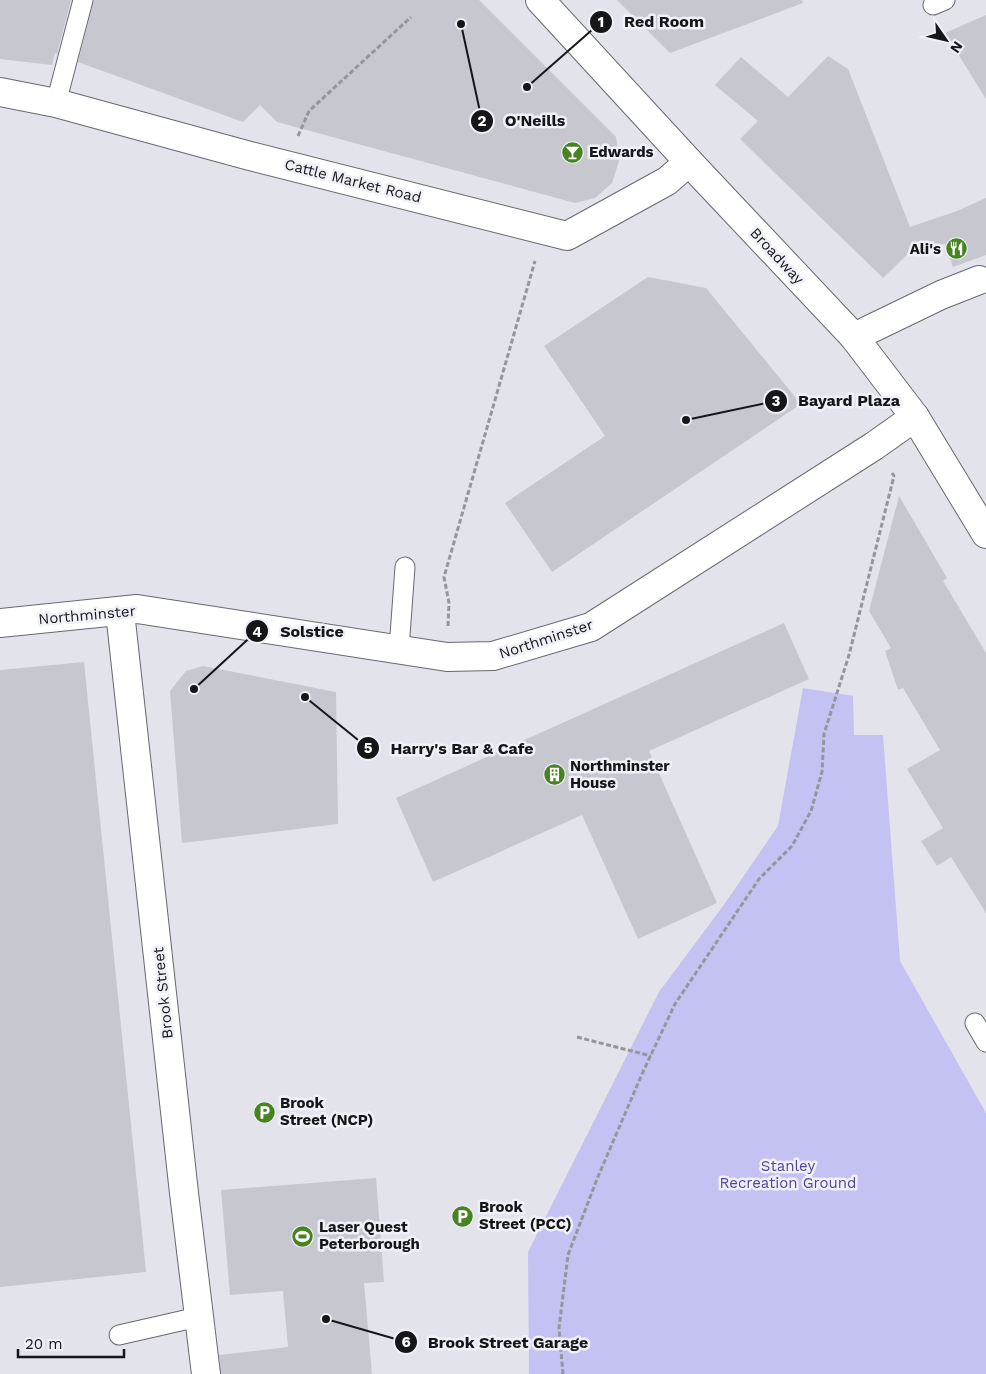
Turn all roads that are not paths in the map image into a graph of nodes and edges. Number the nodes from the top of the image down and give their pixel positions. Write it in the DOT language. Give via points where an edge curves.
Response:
graph roads {
  1 [pos="83,0"];
  2 [pos="540,0"];
  3 [pos="0,92"];
  4 [pos="56,103"];
  5 [pos="689,162"];
  6 [pos="979,280"];
  7 [pos="854,337"];
  8 [pos="915,417"];
  9 [pos="986,534"];
  10 [pos="404,567"];
  11 [pos="120,612"];
  12 [pos="0,623"];
  13 [pos="399,649"];
  14 [pos="975,1023"];
  15 [pos="986,1042"];
  16 [pos="198,1317"];
  17 [pos="119,1335"];
  18 [pos="206,1374"];
  1 -- 4 [label="lane"];
  2 -- 5 [label="street, Broadway"];
  3 -- 4 [label="street, Cattle Market Road"];
  4 -- 5 [label="street, Cattle Market Road" via="567,236 667,182"];
  5 -- 7 [label="street, Broadway"];
  6 -- 7 [label="street"];
  7 -- 8 [label="street, Broadway"];
  8 -- 9 [label="street, Broadway"];
  8 -- 13 [label="street, Northminster" via="591,627 493,656 447,657"];
  10 -- 13 [label="lane"];
  11 -- 12 [label="street, Northminster"];
  11 -- 13 [label="street, Northminster" via="138,609"];
  11 -- 16 [label="street, Brook Street"];
  14 -- 15 [label="lane"];
  16 -- 17 [label="lane"];
  16 -- 18 [label="street, Brook Street"];
}
